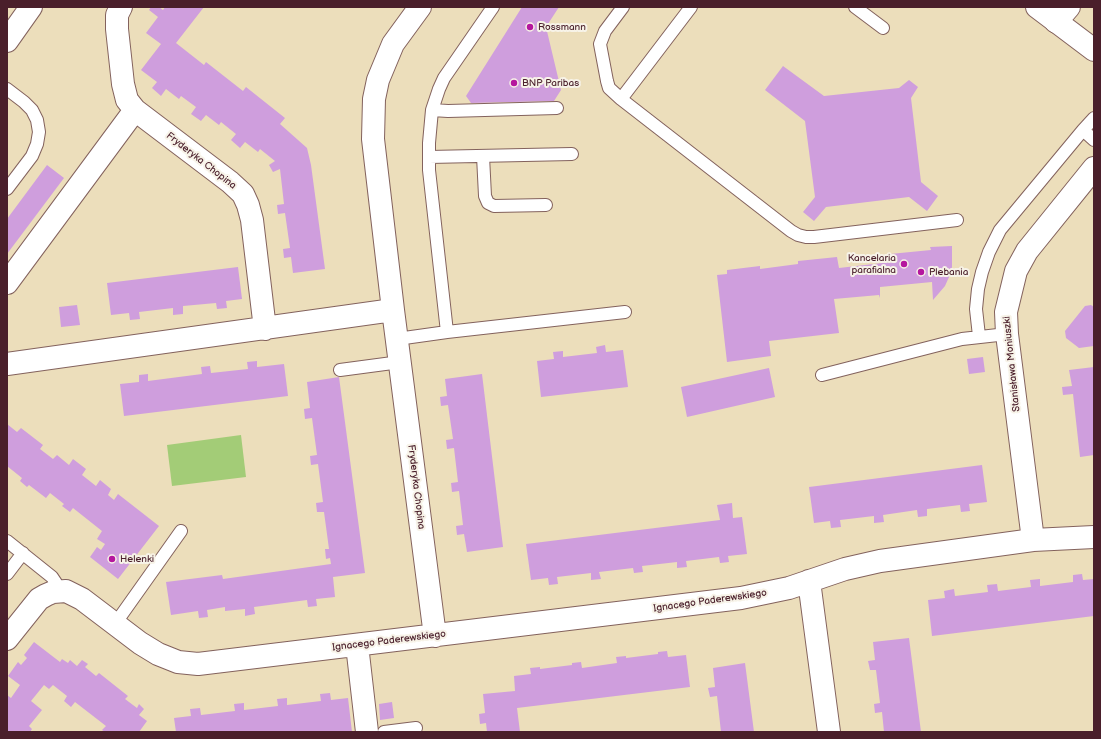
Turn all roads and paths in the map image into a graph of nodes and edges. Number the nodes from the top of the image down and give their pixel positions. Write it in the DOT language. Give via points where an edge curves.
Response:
graph roads {
  1 [pos="31,7"];
  2 [pos="121,7"];
  3 [pos="420,7"];
  4 [pos="493,7"];
  5 [pos="623,7"];
  6 [pos="691,7"];
  7 [pos="855,7"];
  8 [pos="1037,7"];
  9 [pos="1062,14"];
  10 [pos="883,28"];
  11 [pos="7,41"];
  12 [pos="1094,50"];
  13 [pos="7,89"];
  14 [pos="621,99"];
  15 [pos="557,108"];
  16 [pos="135,110"];
  17 [pos="432,110"];
  18 [pos="1094,118"];
  19 [pos="1083,130"];
  20 [pos="1094,140"];
  21 [pos="572,154"];
  22 [pos="483,156"];
  23 [pos="429,157"];
  24 [pos="1094,168"];
  25 [pos="7,189"];
  26 [pos="546,205"];
  27 [pos="957,220"];
  28 [pos="7,283"];
  29 [pos="393,310"];
  30 [pos="625,312"];
  31 [pos="265,329"];
  32 [pos="447,332"];
  33 [pos="1007,334"];
  34 [pos="979,336"];
  35 [pos="397,339"];
  36 [pos="400,362"];
  37 [pos="7,364"];
  38 [pos="340,370"];
  39 [pos="822,375"];
  40 [pos="181,531"];
  41 [pos="1094,537"];
  42 [pos="1033,540"];
  43 [pos="7,541"];
  44 [pos="23,553"];
  45 [pos="7,574"];
  46 [pos="809,581"];
  47 [pos="58,592"];
  48 [pos="115,624"];
  49 [pos="435,636"];
  50 [pos="7,639"];
  51 [pos="357,645"];
  52 [pos="416,727"];
  53 [pos="367,732"];
  54 [pos="384,732"];
  55 [pos="829,732"];
  1 -- 11 [label="street"];
  2 -- 16 [label="street, Fryderyka Chopina" via="117,15 117,29 123,84 127,100"];
  3 -- 29 [label="street, Fryderyka Chopina" via="393,44 378,80 372,118 374,157"];
  4 -- 17 [label="lane" via="444,78"];
  5 -- 14 [label="lane" via="605,30 600,44 609,88"];
  6 -- 14 [label="lane"];
  7 -- 10 [label="lane"];
  8 -- 9 [label="street"];
  9 -- 12 [label="street"];
  13 -- 25 [label="lane" via="32,110 40,132 32,156"];
  14 -- 27 [label="lane" via="798,235 814,237"];
  15 -- 17 [label="lane"];
  16 -- 28 [label="street"];
  16 -- 31 [label="street, Fryderyka Chopina" via="243,194 252,220"];
  17 -- 23 [label="lane"];
  18 -- 19 [label="lane"];
  19 -- 20 [label="lane"];
  19 -- 34 [label="lane" via="1000,230 982,272 976,300"];
  21 -- 22 [label="lane"];
  22 -- 23 [label="lane"];
  22 -- 26 [label="lane" via="485,196 488,203 494,206"];
  23 -- 32 [label="lane"];
  24 -- 33 [label="street, Stanisława Moniuszki" via="1021,262 1012,284 1006,323"];
  29 -- 31 [label="street"];
  29 -- 35 [label="street, Fryderyka Chopina"];
  30 -- 32 [label="lane"];
  31 -- 37 [label="street"];
  32 -- 35 [label="lane"];
  33 -- 34 [label="lane"];
  33 -- 42 [label="street, Stanisława Moniuszki"];
  34 -- 39 [label="lane"];
  35 -- 36 [label="street, Fryderyka Chopina"];
  36 -- 38 [label="lane"];
  36 -- 49 [label="street, Fryderyka Chopina"];
  40 -- 48 [label="lane"];
  41 -- 42 [label="street, Ignacego Paderewskiego"];
  42 -- 46 [label="street, Ignacego Paderewskiego" via="880,561"];
  43 -- 44 [label="lane"];
  44 -- 45 [label="lane"];
  44 -- 47 [label="lane" via="52,577"];
  46 -- 49 [label="street, Ignacego Paderewskiego" via="741,598"];
  46 -- 55 [label="street"];
  47 -- 48 [label="street, Ignacego Paderewskiego" via="66,591 82,599"];
  47 -- 50 [label="street" via="39,599"];
  48 -- 51 [label="street, Ignacego Paderewskiego" via="140,644 158,654 188,664"];
  49 -- 51 [label="street, Ignacego Paderewskiego"];
  51 -- 53 [label="street"];
  52 -- 54 [label="lane"];
}
